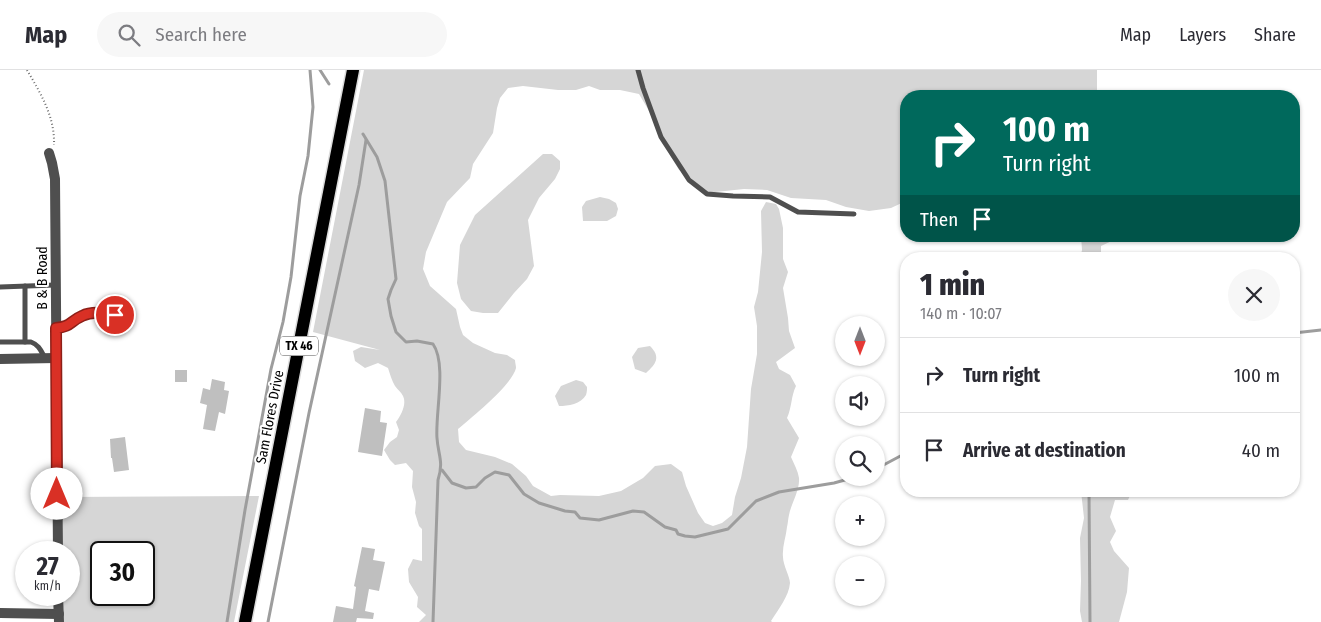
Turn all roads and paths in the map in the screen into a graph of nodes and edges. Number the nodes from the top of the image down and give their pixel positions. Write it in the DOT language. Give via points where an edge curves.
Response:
graph roads {
  1 [pos="27,70"];
  2 [pos="353,70"];
  3 [pos="638,70"];
  4 [pos="52,149"];
  5 [pos="854,214"];
  6 [pos="56,285"];
  7 [pos="25,286"];
  8 [pos="0,287"];
  9 [pos="129,318"];
  10 [pos="56,328"];
  11 [pos="0,342"];
  12 [pos="25,342"];
  13 [pos="45,358"];
  14 [pos="56,358"];
  15 [pos="0,359"];
  16 [pos="58,541"];
  17 [pos="0,613"];
  18 [pos="59,618"];
  19 [pos="245,622"];
  1 -- 4 [label="path" via="51,115"];
  2 -- 19 [label="main road, Sam Flores Drive / TX 46"];
  3 -- 5 [label="lane" via="661,137 689,180 707,194 770,197 798,212"];
  4 -- 6 [label="street, B & B Road"];
  6 -- 7 [label="lane"];
  6 -- 10 [label="street, B & B Road"];
  7 -- 8 [label="lane"];
  7 -- 12 [label="lane"];
  9 -- 10 [label="lane" via="92,313 65,327"];
  10 -- 14 [label="street, B & B Road"];
  11 -- 12 [label="lane"];
  12 -- 13 [label="lane" via="38,346"];
  13 -- 14 [label="street"];
  13 -- 15 [label="street"];
  14 -- 16 [label="street, B & B Road"];
  17 -- 18 [label="street"];
}
